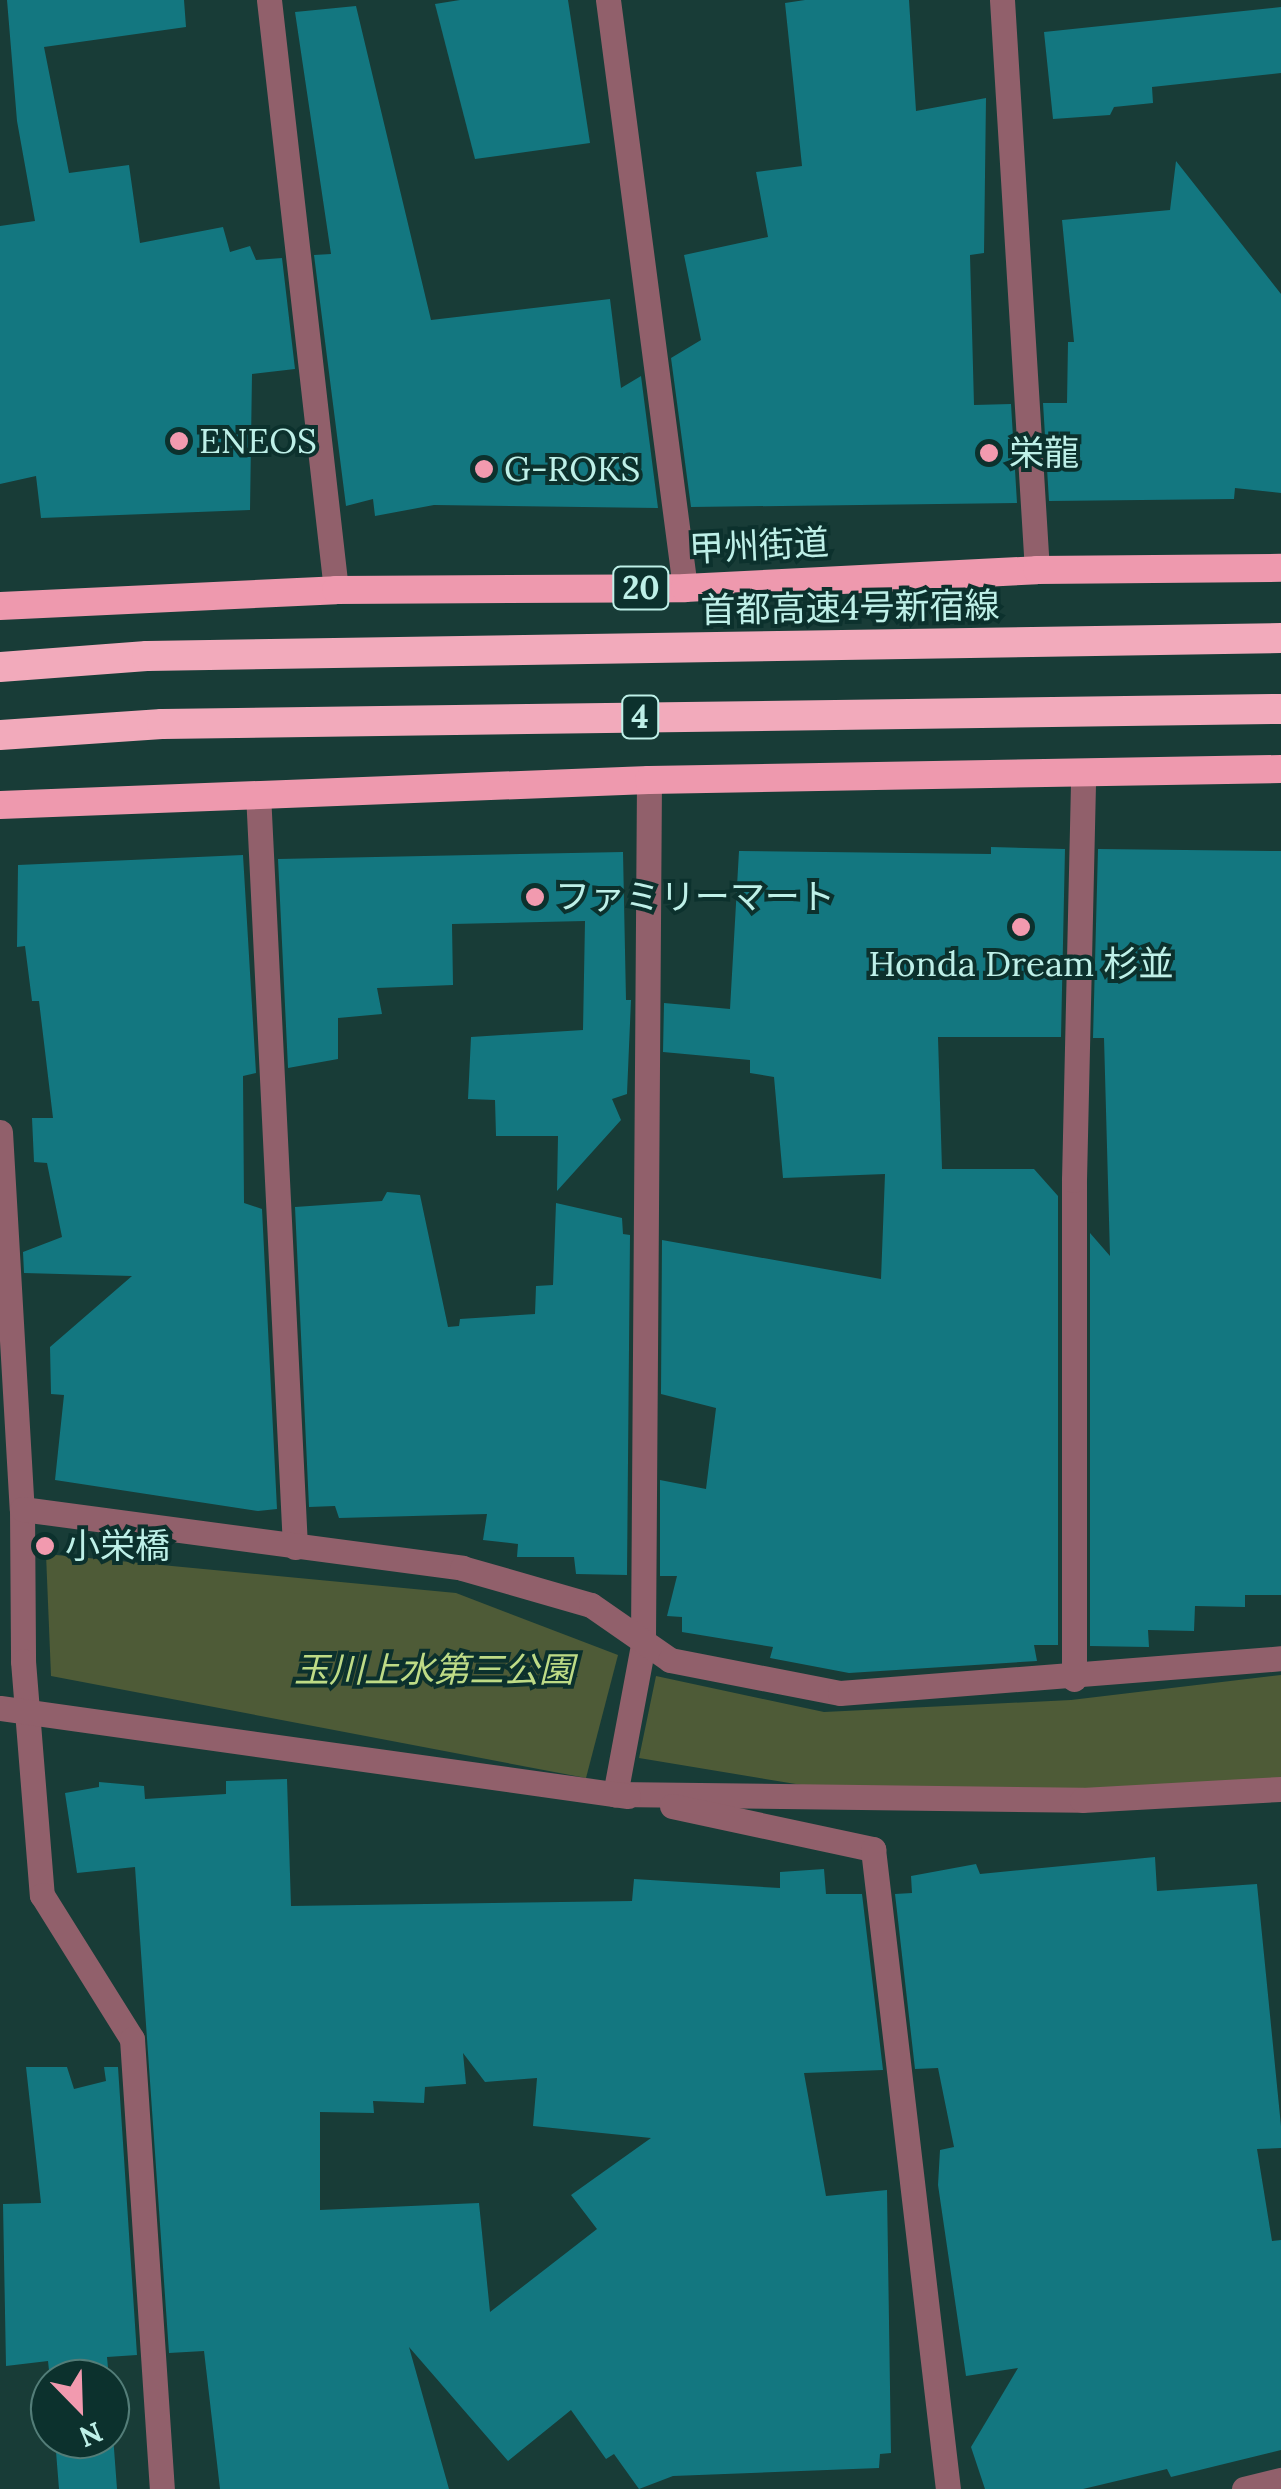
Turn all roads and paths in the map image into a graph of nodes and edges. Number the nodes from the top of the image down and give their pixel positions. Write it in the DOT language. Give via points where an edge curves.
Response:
graph roads {
  1 [pos="269,0"];
  2 [pos="608,0"];
  3 [pos="1002,0"];
  4 [pos="1281,568"];
  5 [pos="1036,570"];
  6 [pos="685,588"];
  7 [pos="336,590"];
  8 [pos="0,606"];
  9 [pos="1281,638"];
  10 [pos="0,667"];
  11 [pos="1281,709"];
  12 [pos="0,735"];
  13 [pos="1281,769"];
  14 [pos="1083,773"];
  15 [pos="650,780"];
  16 [pos="258,793"];
  17 [pos="0,805"];
  18 [pos="0,1132"];
  19 [pos="22,1509"];
  20 [pos="295,1547"];
  21 [pos="643,1645"];
  22 [pos="1281,1658"];
  23 [pos="1074,1679"];
  24 [pos="0,1708"];
  25 [pos="30,1711"];
  26 [pos="1281,1789"];
  27 [pos="615,1794"];
  28 [pos="1281,2480"];
  29 [pos="162,2489"];
  30 [pos="948,2489"];
  31 [pos="1244,2489"];
  1 -- 7 [label="street"];
  2 -- 6 [label="street"];
  3 -- 5 [label="street"];
  4 -- 5 [label="highway, 甲州街道 / 20"];
  5 -- 6 [label="highway, 甲州街道 / 20"];
  6 -- 7 [label="highway, 甲州街道 / 20"];
  7 -- 8 [label="highway, 甲州街道 / 20"];
  9 -- 10 [label="highway, 首都高速4号新宿線 / 4" via="167,656"];
  11 -- 12 [label="highway, 4" via="162,724"];
  13 -- 14 [label="highway"];
  14 -- 15 [label="highway"];
  14 -- 23 [label="street"];
  15 -- 16 [label="highway"];
  15 -- 21 [label="street"];
  16 -- 17 [label="highway"];
  16 -- 20 [label="street"];
  18 -- 19 [label="street"];
  19 -- 20 [label="street"];
  19 -- 25 [label="street"];
  20 -- 21 [label="street" via="462,1568 591,1606"];
  21 -- 23 [label="street" via="670,1660 840,1693"];
  21 -- 27 [label="street"];
  22 -- 23 [label="street"];
  24 -- 25 [label="street"];
  25 -- 27 [label="street"];
  25 -- 29 [label="street" via="42,1895 132,2039"];
  26 -- 27 [label="street" via="1082,1800"];
  27 -- 30 [label="street" via="873,1849"];
  28 -- 31 [label="street"];
}
